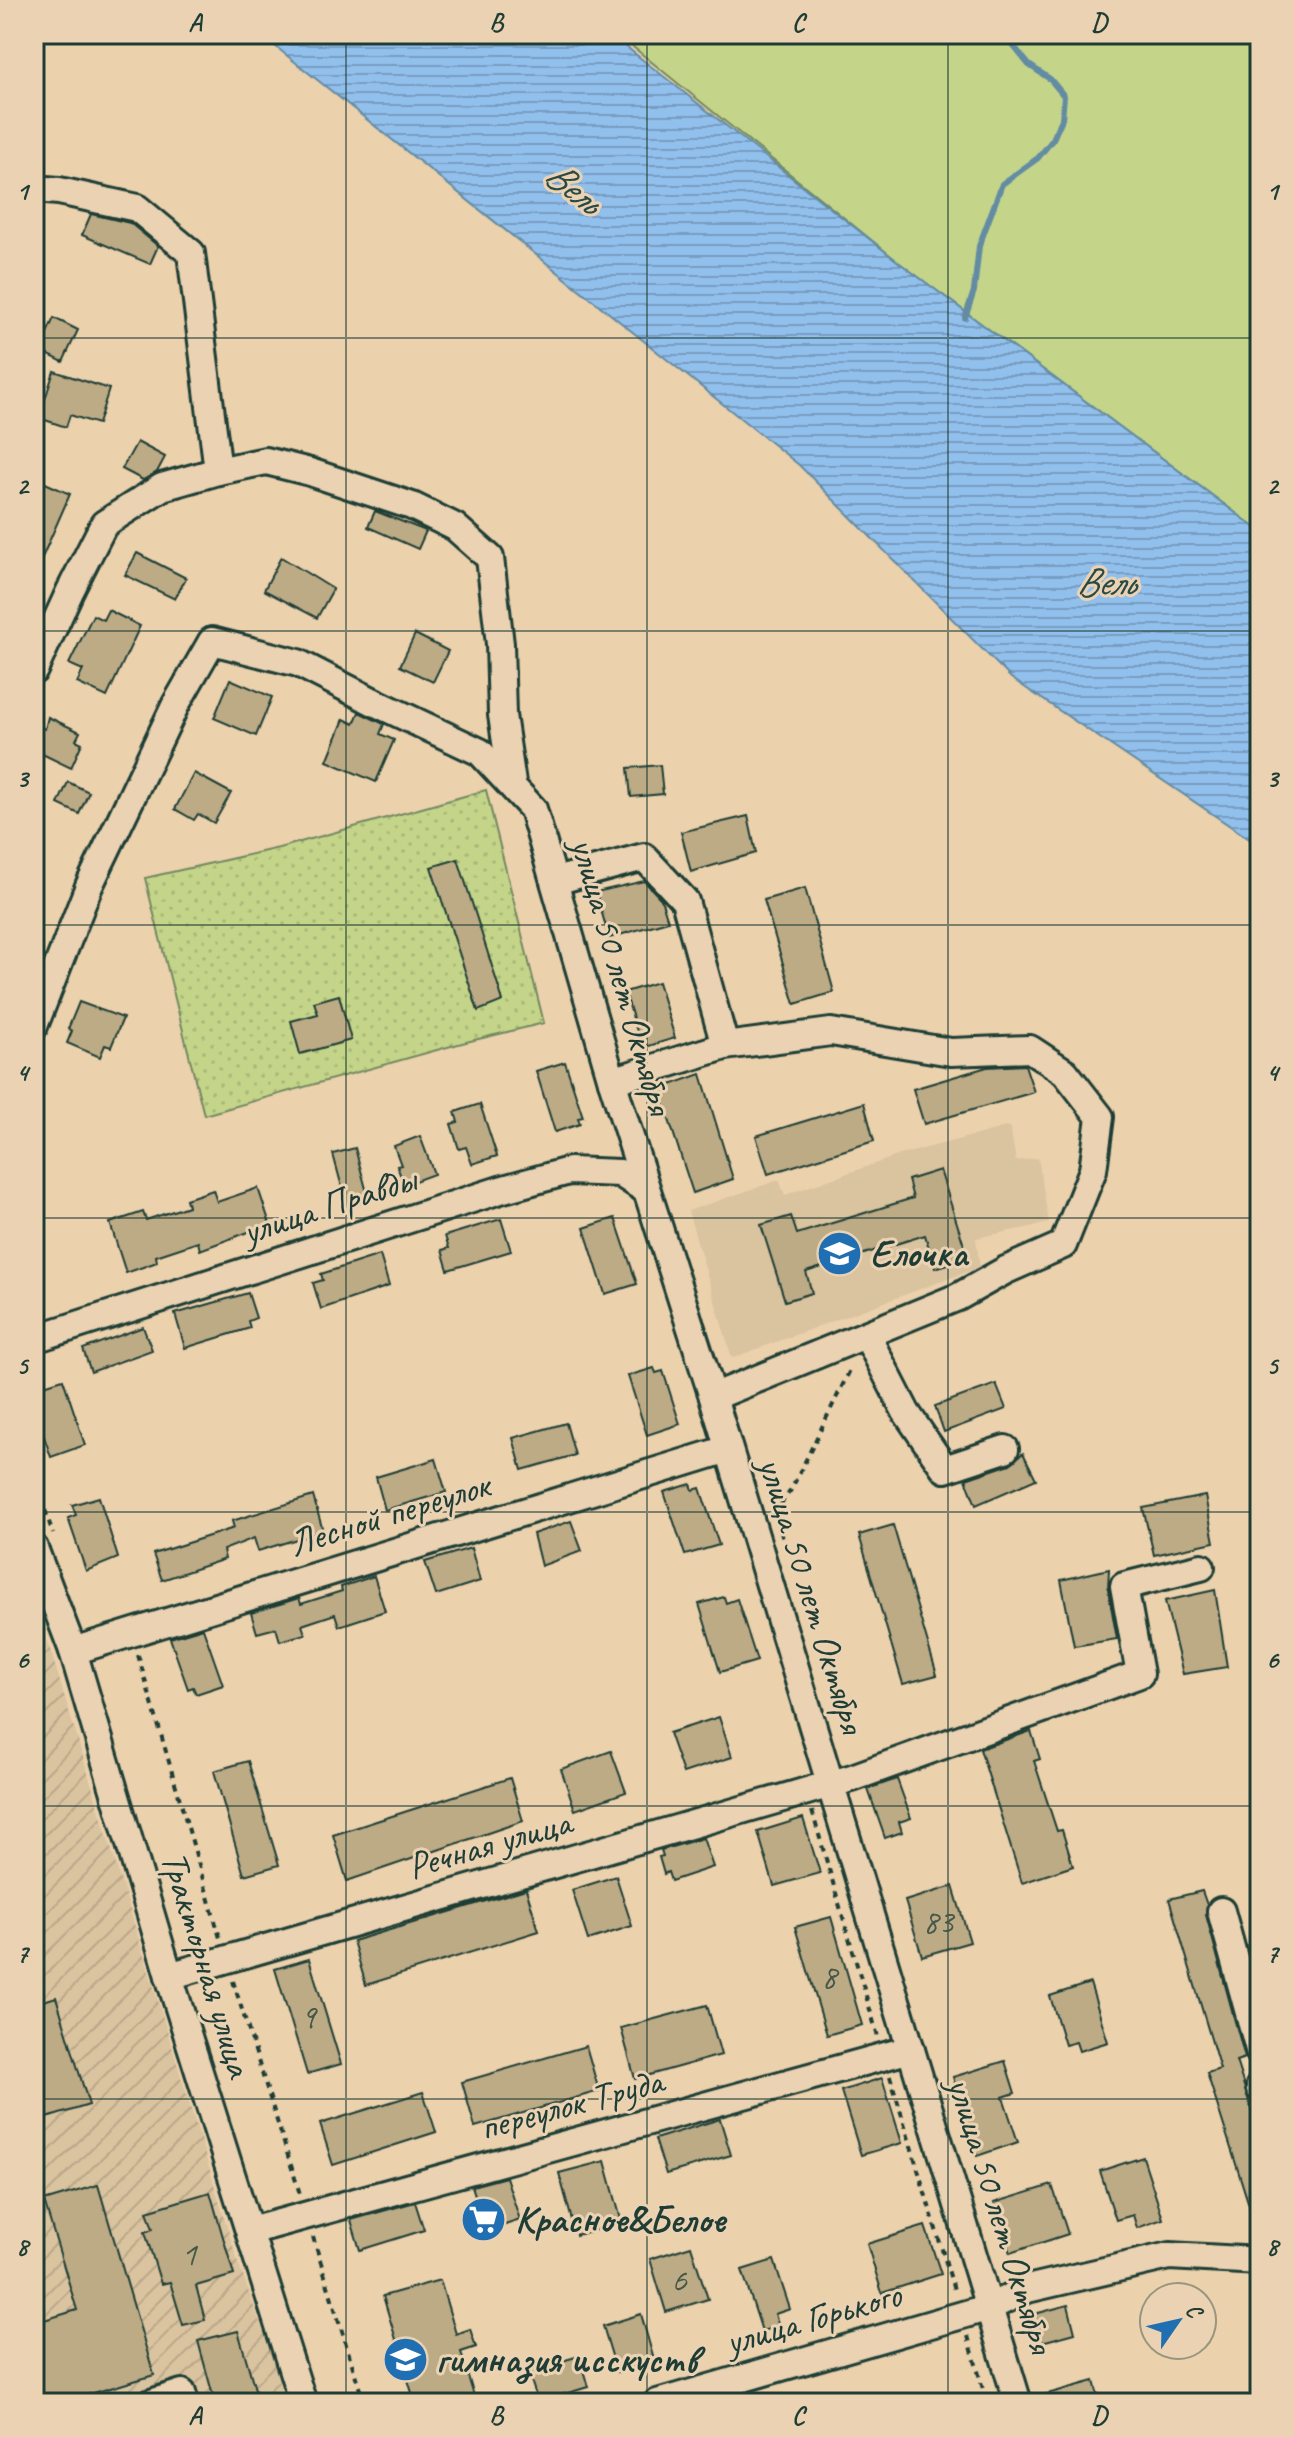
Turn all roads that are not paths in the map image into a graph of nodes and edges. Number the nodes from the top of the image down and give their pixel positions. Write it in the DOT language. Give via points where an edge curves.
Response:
graph roads {
  1 [pos="34,189"];
  2 [pos="218,471"];
  3 [pos="34,670"];
  4 [pos="512,783"];
  5 [pos="555,881"];
  6 [pos="34,1026"];
  7 [pos="725,1046"];
  8 [pos="612,1081"];
  9 [pos="646,1190"];
  10 [pos="867,1336"];
  11 [pos="34,1339"];
  12 [pos="713,1397"];
  13 [pos="728,1449"];
  14 [pos="1005,1449"];
  15 [pos="34,1548"];
  16 [pos="1201,1567"];
  17 [pos="73,1651"];
  18 [pos="818,1787"];
  19 [pos="1221,1911"];
  20 [pos="169,1976"];
  21 [pos="911,2049"];
  22 [pos="1260,2053"];
  23 [pos="250,2231"];
  24 [pos="1260,2261"];
  25 [pos="990,2307"];
  26 [pos="151,2403"];
  27 [pos="185,2403"];
  28 [pos="303,2403"];
  29 [pos="657,2403"];
  30 [pos="1018,2403"];
  1 -- 2 [label="street" via="137,208 191,253"];
  2 -- 3 [label="street" via="162,487 104,524"];
  2 -- 4 [label="street" via="266,461 324,477 441,520 490,558"];
  4 -- 5 [label="street, улица 50 лет Октября" via="533,809"];
  4 -- 6 [label="street" via="480,752 298,663 212,641 89,886"];
  5 -- 7 [label="street" via="644,857 685,901"];
  5 -- 8 [label="street, улица 50 лет Октября"];
  7 -- 8 [label="street"];
  7 -- 10 [label="street" via="831,1032 951,1052 1030,1049 1065,1072 1100,1117 1093,1170 1063,1245"];
  8 -- 9 [label="street, улица 50 лет Октября"];
  9 -- 11 [label="street, улица Правды" via="620,1173 569,1171"];
  9 -- 12 [label="street, улица 50 лет Октября"];
  10 -- 12 [label="street"];
  10 -- 14 [label="street" via="906,1412 945,1469"];
  12 -- 13 [label="street, улица 50 лет Октября"];
  13 -- 17 [label="street, Лесной переулок"];
  13 -- 18 [label="street, улица 50 лет Октября"];
  15 -- 17 [label="street, Тракторная улица"];
  16 -- 18 [label="street, Речная улица" via="1124,1586 1140,1674"];
  17 -- 20 [label="street, Тракторная улица"];
  18 -- 20 [label="street, Речная улица"];
  18 -- 21 [label="street, улица 50 лет Октября"];
  19 -- 22 [label="street"];
  20 -- 23 [label="street, Тракторная улица"];
  21 -- 23 [label="street, переулок Труда"];
  21 -- 25 [label="street, улица 50 лет Октября"];
  23 -- 28 [label="street, Тракторная улица"];
  24 -- 25 [label="street, улица Горького" via="1169,2256 1027,2289"];
  25 -- 29 [label="street, улица Горького"];
  25 -- 30 [label="street, улица 50 лет Октября"];
  26 -- 27 [label="street" via="182,2393"];
}
